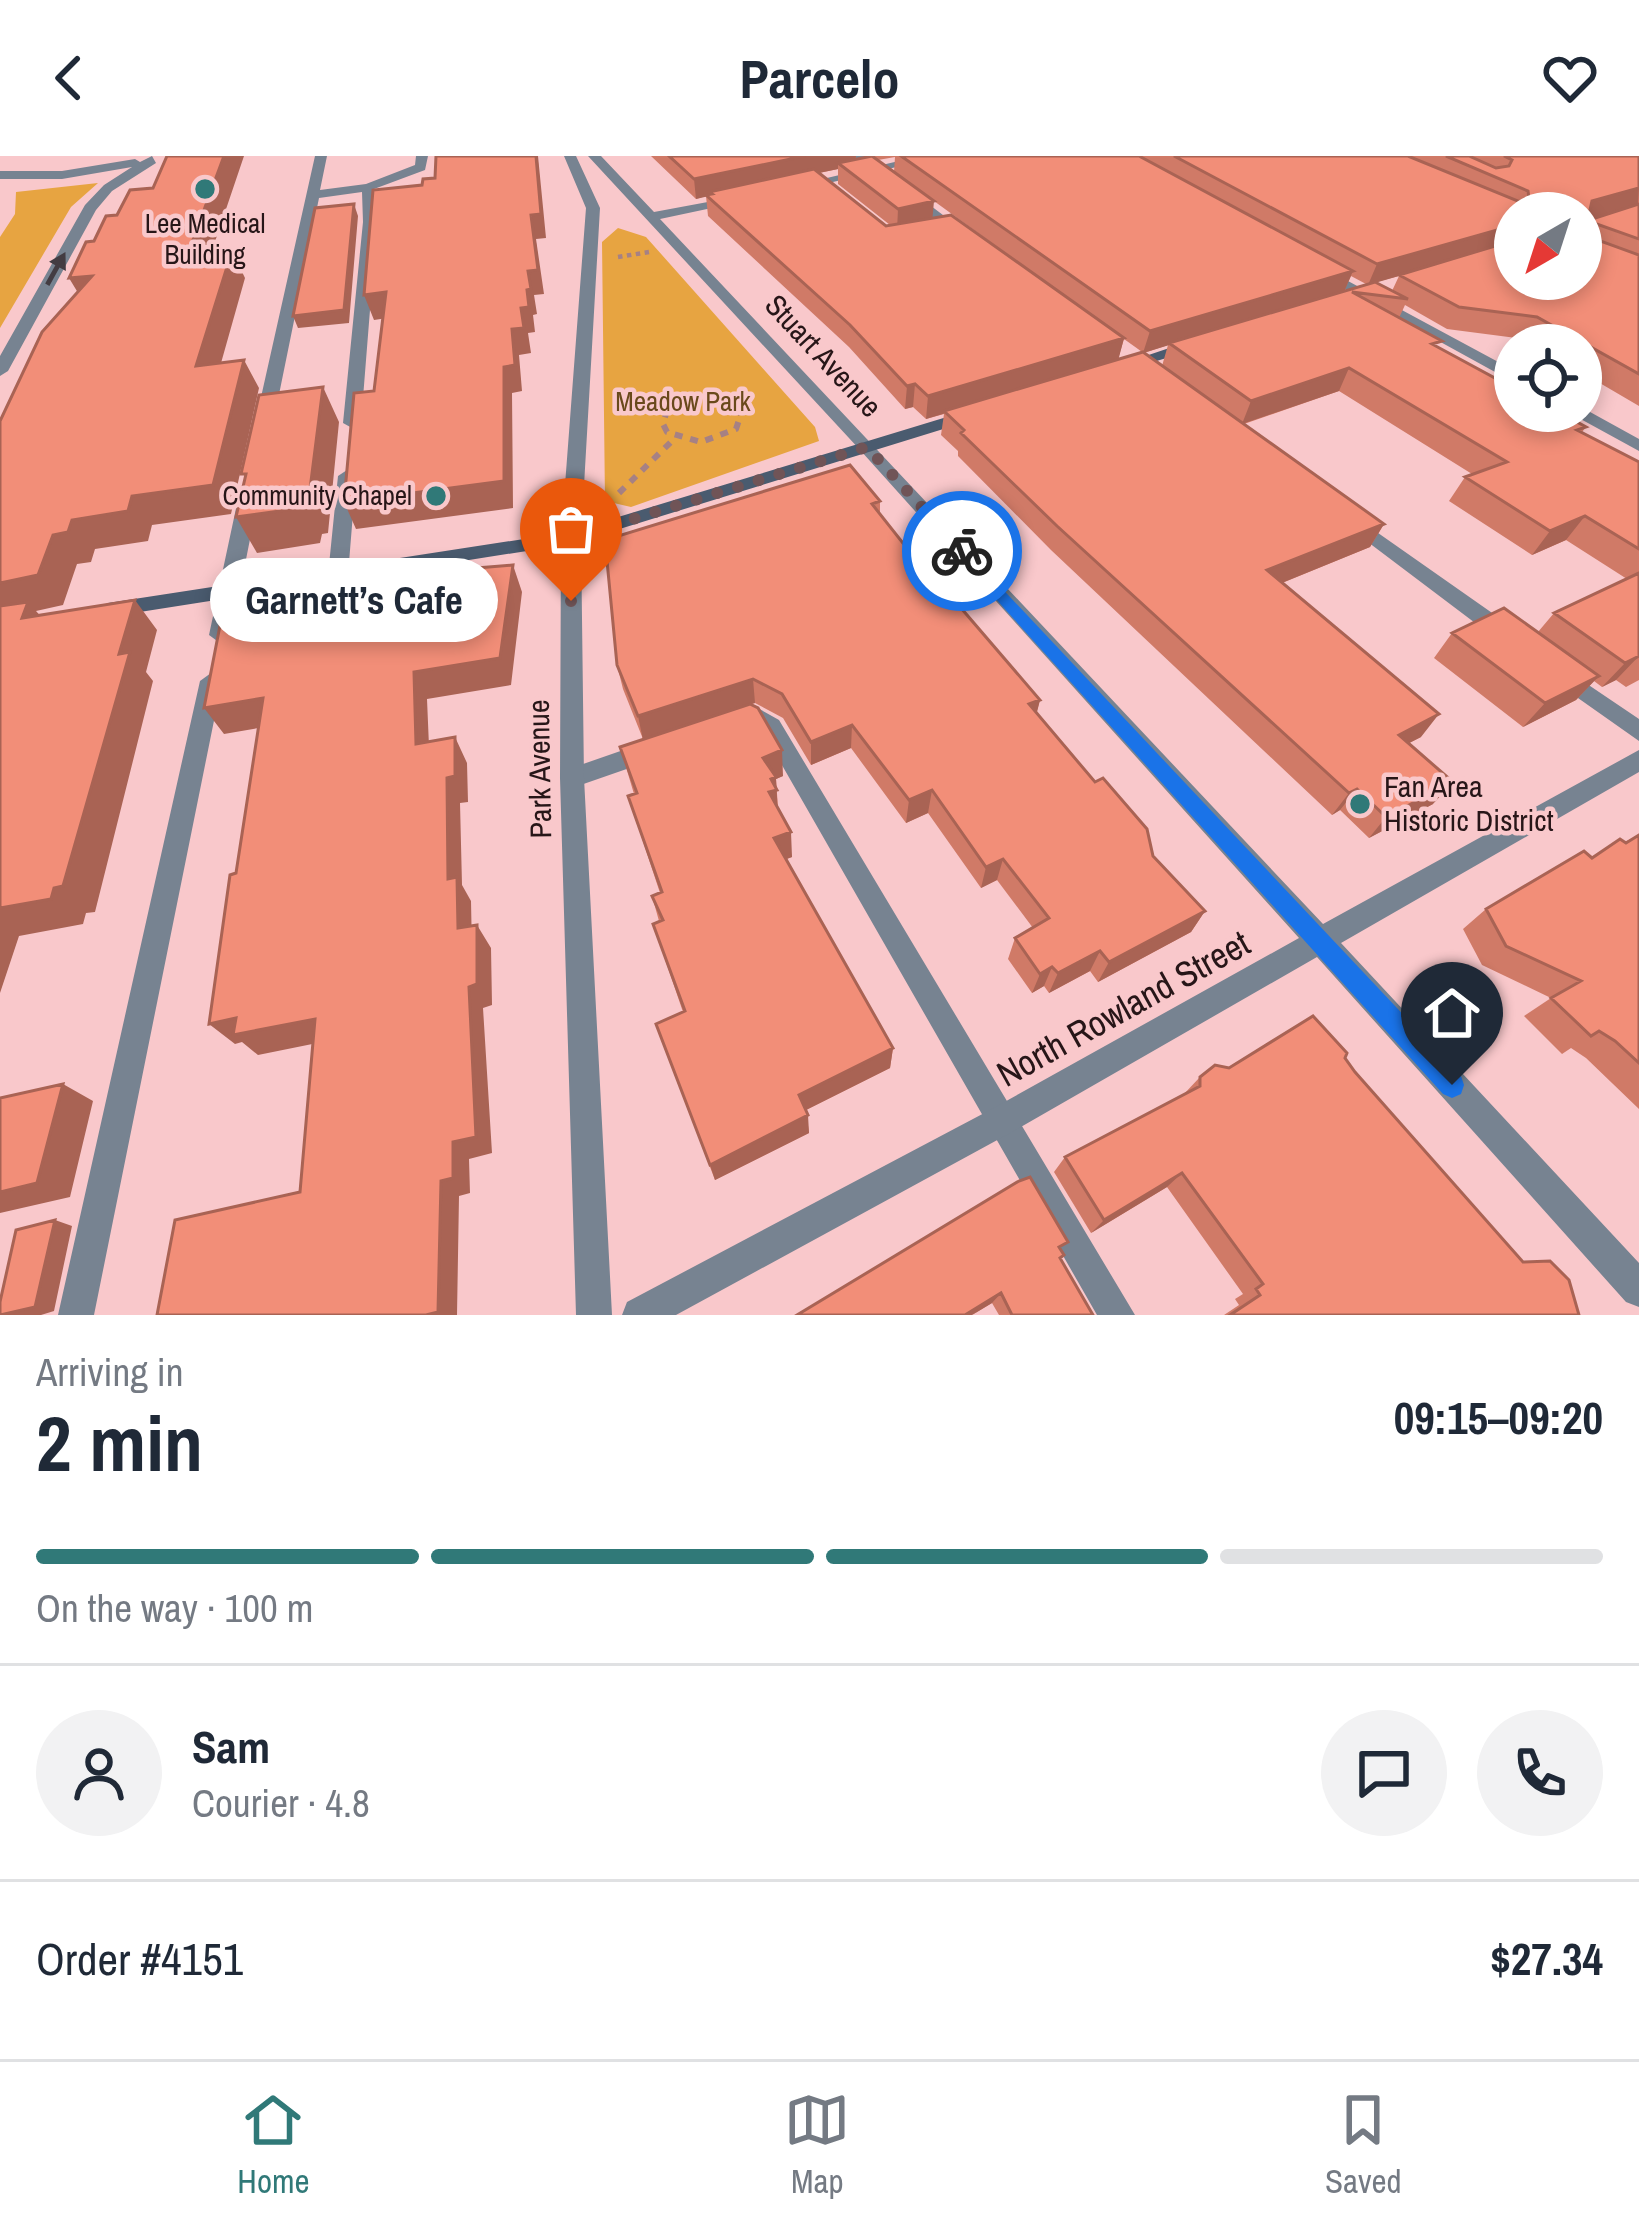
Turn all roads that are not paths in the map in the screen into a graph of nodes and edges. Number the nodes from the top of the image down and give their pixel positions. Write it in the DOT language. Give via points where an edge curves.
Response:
graph roads {
  1 [pos="321,156"];
  2 [pos="422,156"];
  3 [pos="570,156"];
  4 [pos="594,156"];
  5 [pos="857,156"];
  6 [pos="937,156"];
  7 [pos="157,158"];
  8 [pos="876,170"];
  9 [pos="0,175"];
  10 [pos="368,187"];
  11 [pos="776,191"];
  12 [pos="313,195"];
  13 [pos="754,196"];
  14 [pos="650,217"];
  15 [pos="989,254"];
  16 [pos="1309,263"];
  17 [pos="1389,286"];
  18 [pos="1364,294"];
  19 [pos="1341,301"];
  20 [pos="1205,341"];
  21 [pos="1120,349"];
  22 [pos="1138,362"];
  23 [pos="1494,365"];
  24 [pos="0,371"];
  25 [pos="1096,375"];
  26 [pos="1161,379"];
  27 [pos="991,408"];
  28 [pos="1602,425"];
  29 [pos="351,433"];
  30 [pos="1639,446"];
  31 [pos="867,447"];
  32 [pos="349,457"];
  33 [pos="1333,506"];
  34 [pos="571,538"];
  35 [pos="338,575"];
  36 [pos="230,590"];
  37 [pos="92,612"];
  38 [pos="1525,648"];
  39 [pos="1544,662"];
  40 [pos="721,727"];
  41 [pos="1639,732"];
  42 [pos="680,740"];
  43 [pos="1639,760"];
  44 [pos="572,778"];
  45 [pos="1319,942"];
  46 [pos="1001,1121"];
  47 [pos="1639,1289"];
  48 [pos="76,1315"];
  49 [pos="594,1315"];
  50 [pos="640,1315"];
  51 [pos="1117,1315"];
  1 -- 12 [label="street"];
  2 -- 10 [label="street" via="422,167"];
  3 -- 34 [label="street, Park Avenue" via="593,208"];
  4 -- 14 [label="street, Stuart Avenue"];
  5 -- 8 [label="street"];
  6 -- 8 [label="street"];
  7 -- 9 [label="street" via="62,175"];
  24 -- 7 [label="street, one-way" via="90,208"];
  8 -- 11 [label="street"];
  8 -- 15 [label="street" via="942,229"];
  10 -- 12 [label="street"];
  10 -- 29 [label="street"];
  12 -- 36 [label="street"];
  13 -- 14 [label="street"];
  14 -- 31 [label="street, Stuart Avenue"];
  16 -- 18 [label="street"];
  17 -- 18 [label="main road"];
  18 -- 19 [label="main road"];
  18 -- 23 [label="street"];
  20 -- 22 [label="main road"];
  21 -- 22 [label="street"];
  22 -- 25 [label="main road"];
  22 -- 26 [label="street"];
  27 -- 31 [label="main road"];
  28 -- 30 [label="street"];
  31 -- 34 [label="main road"];
  31 -- 45 [label="street, Stuart Avenue"];
  32 -- 35 [label="street"];
  33 -- 38 [label="street"];
  34 -- 35 [label="main road"];
  34 -- 44 [label="street, Park Avenue"];
  35 -- 36 [label="main road"];
  36 -- 37 [label="main road"];
  36 -- 48 [label="street"];
  39 -- 41 [label="street"];
  40 -- 46 [label="street" via="756,716 771,726"];
  42 -- 44 [label="street"];
  43 -- 45 [label="street, North Rowland Street"];
  44 -- 49 [label="street, Park Avenue"];
  45 -- 46 [label="street, North Rowland Street"];
  45 -- 47 [label="street, Stuart Avenue"];
  46 -- 50 [label="street, North Rowland Street"];
  46 -- 51 [label="street"];
}
